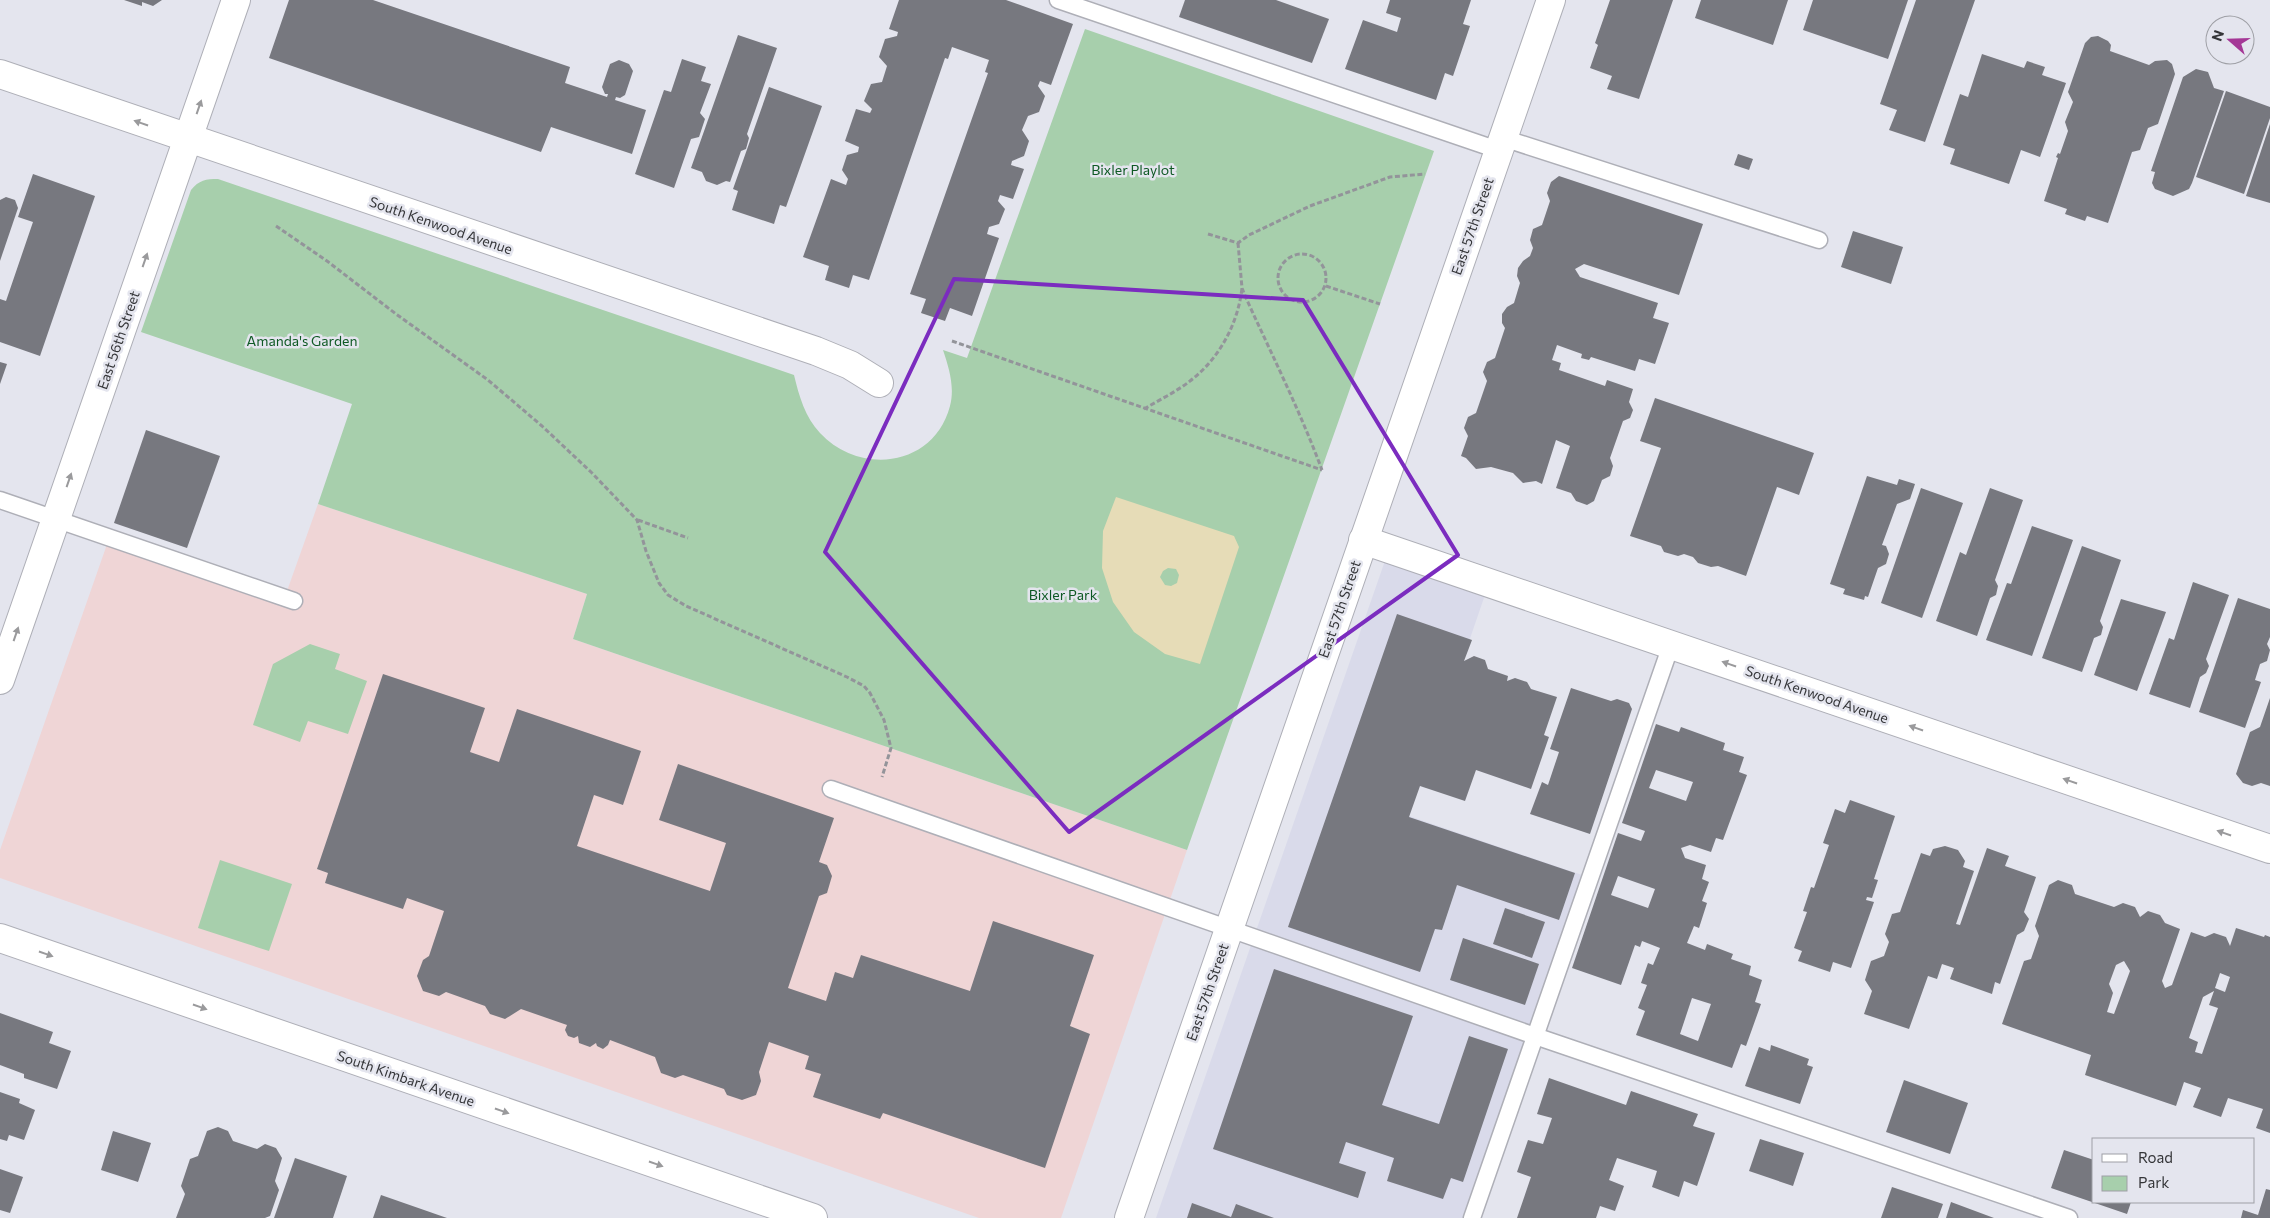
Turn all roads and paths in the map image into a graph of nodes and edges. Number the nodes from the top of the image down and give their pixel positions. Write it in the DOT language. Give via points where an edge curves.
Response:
graph roads {
  1 [pos="236,0"];
  2 [pos="1058,0"];
  3 [pos="1551,0"];
  4 [pos="0,74"];
  5 [pos="187,139"];
  6 [pos="1501,144"];
  7 [pos="1425,174"];
  8 [pos="276,226"];
  9 [pos="1208,234"];
  10 [pos="1819,240"];
  11 [pos="1238,244"];
  12 [pos="1325,286"];
  13 [pos="1242,288"];
  14 [pos="1380,304"];
  15 [pos="952,341"];
  16 [pos="879,383"];
  17 [pos="1144,409"];
  18 [pos="0,500"];
  19 [pos="56,519"];
  20 [pos="638,520"];
  21 [pos="688,538"];
  22 [pos="1363,540"];
  23 [pos="294,600"];
  24 [pos="1671,645"];
  25 [pos="0,680"];
  26 [pos="891,748"];
  27 [pos="831,789"];
  28 [pos="2270,849"];
  29 [pos="1229,929"];
  30 [pos="0,938"];
  31 [pos="1535,1036"];
  32 [pos="812,1218"];
  33 [pos="1128,1218"];
  34 [pos="1472,1218"];
  35 [pos="2069,1218"];
  5 -- 1 [label="street, East 56th Street, one-way"];
  2 -- 6 [label="lane"];
  3 -- 6 [label="street, East 57th Street"];
  5 -- 4 [label="street, South Kenwood Avenue, one-way"];
  5 -- 16 [label="street, South Kenwood Avenue" via="816,351 850,365"];
  19 -- 5 [label="street, East 56th Street, one-way"];
  6 -- 10 [label="lane"];
  6 -- 22 [label="street, East 57th Street"];
  7 -- 11 [label="path" via="1390,177 1310,206 1248,235"];
  8 -- 20 [label="path" via="499,388"];
  9 -- 11 [label="path"];
  11 -- 13 [label="path"];
  12 -- 12 [label="path" via="1316,299 1300,303 1280,289 1278,273 1286,259 1309,254 1322,263 1327,278"];
  12 -- 14 [label="path"];
  13 -- 17 [label="path" via="1235,319 1213,358 1190,381"];
  13 -- 17 [label="path" via="1322,470"];
  15 -- 17 [label="path"];
  18 -- 19 [label="lane"];
  19 -- 23 [label="lane"];
  25 -- 19 [label="street, East 56th Street, one-way"];
  20 -- 21 [label="path"];
  20 -- 26 [label="path" via="652,569 662,589 686,606 864,686 884,720"];
  22 -- 24 [label="street, South Kenwood Avenue"];
  22 -- 29 [label="street, East 57th Street"];
  28 -- 24 [label="street, South Kenwood Avenue, one-way"];
  24 -- 31 [label="lane"];
  27 -- 29 [label="lane"];
  29 -- 31 [label="lane"];
  29 -- 33 [label="street, East 57th Street"];
  30 -- 32 [label="street, South Kimbark Avenue, one-way"];
  31 -- 34 [label="lane"];
  31 -- 35 [label="lane"];
}
